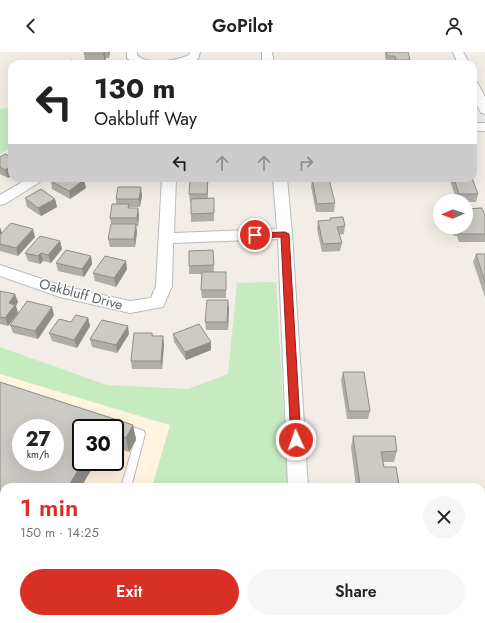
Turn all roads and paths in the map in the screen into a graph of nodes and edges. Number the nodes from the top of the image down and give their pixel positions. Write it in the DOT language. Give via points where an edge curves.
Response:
graph roads {
  1 [pos="195,52"];
  2 [pos="190,60"];
  3 [pos="477,93"];
  4 [pos="485,110"];
  5 [pos="32,182"];
  6 [pos="170,182"];
  7 [pos="280,182"];
  8 [pos="0,201"];
  9 [pos="285,234"];
  10 [pos="167,238"];
  11 [pos="0,270"];
  12 [pos="124,428"];
  13 [pos="127,483"];
  14 [pos="298,483"];
  1 -- 2 [label="street"];
  3 -- 4 [label="street"];
  5 -- 8 [label="street"];
  6 -- 10 [label="street, Oakbluff Drive"];
  7 -- 9 [label="street"];
  9 -- 10 [label="street"];
  9 -- 14 [label="street"];
  10 -- 11 [label="street, Oakbluff Drive" via="164,286 157,303 130,307 60,291"];
  12 -- 13 [label="lane" via="141,434"];
}
